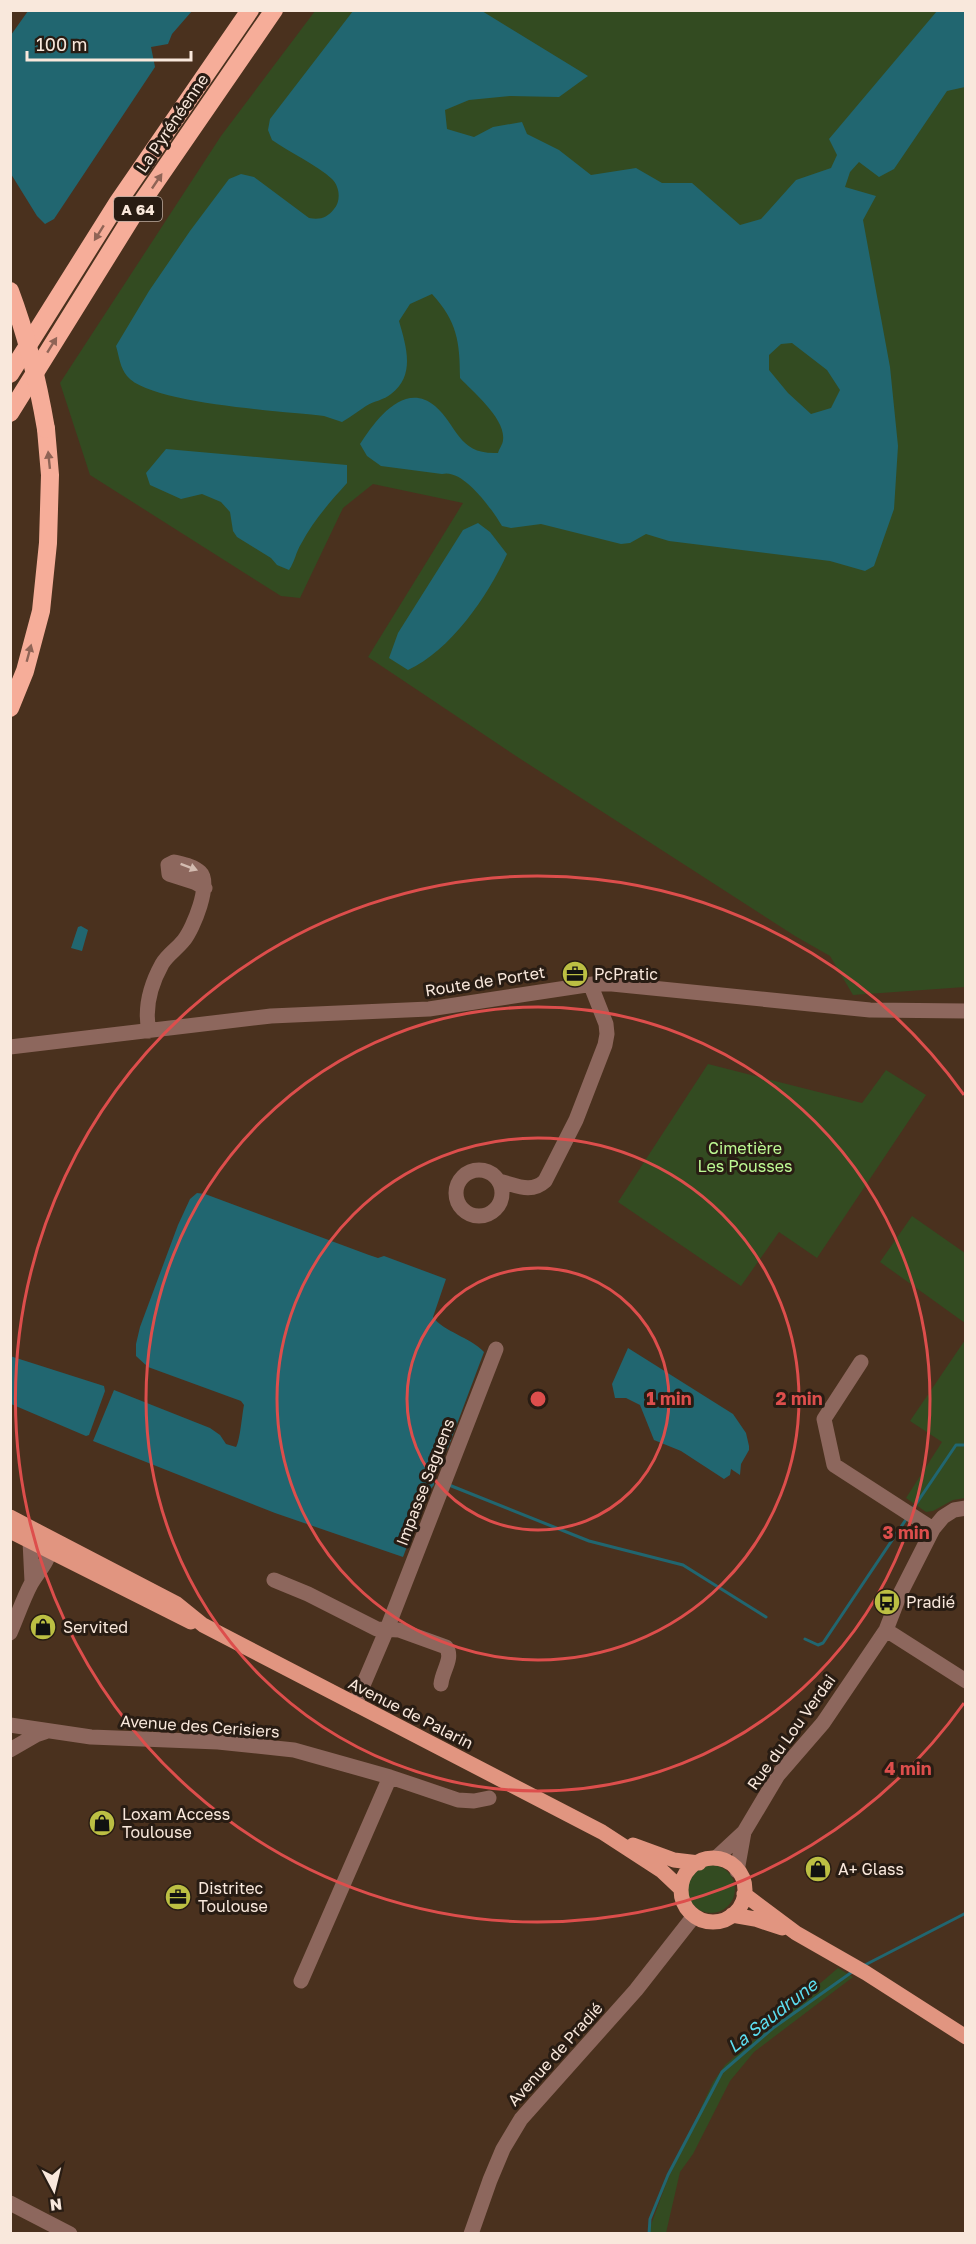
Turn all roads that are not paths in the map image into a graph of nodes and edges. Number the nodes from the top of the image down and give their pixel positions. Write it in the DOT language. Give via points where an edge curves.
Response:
graph roads {
  1 [pos="250,10"];
  2 [pos="274,10"];
  3 [pos="10,291"];
  4 [pos="10,374"];
  5 [pos="10,413"];
  6 [pos="10,708"];
  7 [pos="205,888"];
  8 [pos="592,984"];
  9 [pos="966,1011"];
  10 [pos="149,1031"];
  11 [pos="10,1047"];
  12 [pos="499,1181"];
  13 [pos="496,1349"];
  14 [pos="861,1362"];
  15 [pos="966,1508"];
  16 [pos="10,1516"];
  17 [pos="933,1529"];
  18 [pos="10,1531"];
  19 [pos="46,1549"];
  20 [pos="274,1580"];
  21 [pos="387,1629"];
  22 [pos="886,1630"];
  23 [pos="10,1633"];
  24 [pos="966,1682"];
  25 [pos="441,1684"];
  26 [pos="355,1704"];
  27 [pos="10,1725"];
  28 [pos="47,1732"];
  29 [pos="10,1750"];
  30 [pos="390,1777"];
  31 [pos="489,1798"];
  32 [pos="602,1832"];
  33 [pos="744,1832"];
  34 [pos="716,1858"];
  35 [pos="699,1863"];
  36 [pos="737,1871"];
  37 [pos="680,1888"];
  38 [pos="744,1894"];
  39 [pos="694,1916"];
  40 [pos="732,1916"];
  41 [pos="796,1933"];
  42 [pos="301,1981"];
  43 [pos="966,2037"];
  44 [pos="10,2203"];
  45 [pos="70,2234"];
  46 [pos="471,2234"];
  1 -- 4 [label="highway, La Pyrénéenne / A 64, one-way" via="118,202"];
  5 -- 2 [label="highway, La Pyrénéenne / A 64, one-way" via="135,212"];
  6 -- 3 [label="highway, one-way, bridge" via="25,671 41,611 50,475 39,387"];
  7 -- 10 [label="street" via="189,933 159,970 146,1006"];
  8 -- 9 [label="street, Route de Portet" via="870,1010"];
  8 -- 10 [label="street, Route de Portet" via="429,1009 272,1016"];
  8 -- 12 [label="street" via="607,1034 576,1120 538,1187 530,1189"];
  10 -- 11 [label="street, Route de Portet"];
  13 -- 21 [label="street, Impasse Saguens"];
  14 -- 17 [label="street" via="824,1419 834,1465"];
  15 -- 17 [label="street, Rue du Lou Verdai" via="943,1517"];
  16 -- 19 [label="main road, Avenue de Palarin"];
  17 -- 22 [label="street, Rue du Lou Verdai"];
  18 -- 19 [label="main road"];
  19 -- 23 [label="street"];
  19 -- 26 [label="main road, Avenue de Palarin"];
  20 -- 21 [label="street" via="377,1629"];
  21 -- 25 [label="street" via="446,1647 450,1658"];
  21 -- 26 [label="street, Impasse Saguens"];
  22 -- 24 [label="street"];
  22 -- 33 [label="street, Rue du Lou Verdai" via="823,1723 778,1775"];
  26 -- 32 [label="main road, Avenue de Palarin"];
  27 -- 28 [label="street, Avenue des Cerisiers"];
  28 -- 29 [label="street"];
  28 -- 30 [label="street, Avenue des Cerisiers" via="294,1750"];
  30 -- 31 [label="street, Avenue des Cerisiers" via="458,1800"];
  30 -- 42 [label="street"];
  32 -- 35 [label="main road, Avenue de Palarin" via="665,1858"];
  32 -- 37 [label="main road, Avenue de Palarin" via="662,1871"];
  33 -- 34 [label="street, Rue du Lou Verdai"];
  33 -- 36 [label="street"];
  34 -- 35 [label="main road"];
  34 -- 36 [label="main road" via="728,1861"];
  35 -- 37 [label="main road" via="683,1876"];
  36 -- 38 [label="main road"];
  37 -- 39 [label="main road" via="684,1904"];
  38 -- 40 [label="main road" via="741,1906"];
  38 -- 41 [label="main road"];
  39 -- 40 [label="main road" via="707,1922"];
  39 -- 46 [label="street, Avenue de Pradié" via="636,1990 520,2119 503,2149"];
  40 -- 41 [label="main road" via="755,1919"];
  41 -- 43 [label="main road"];
  44 -- 45 [label="street"];
}
